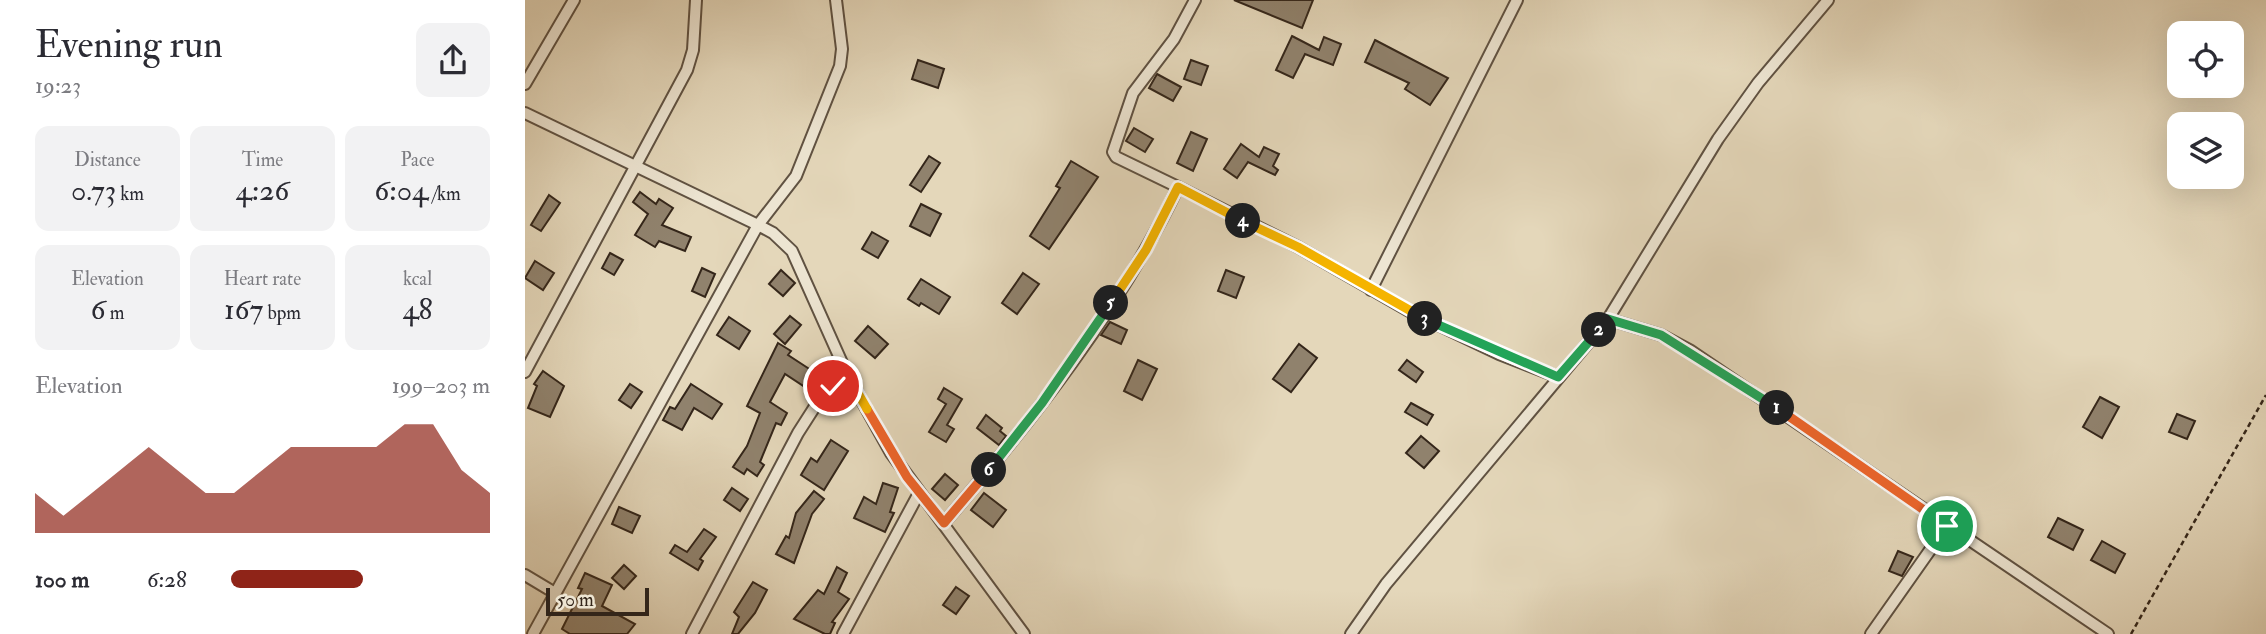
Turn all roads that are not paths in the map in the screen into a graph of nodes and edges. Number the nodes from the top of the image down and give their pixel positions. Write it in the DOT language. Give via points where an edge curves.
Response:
graph roads {
  1 [pos="574,0"];
  2 [pos="696,0"];
  3 [pos="836,0"];
  4 [pos="1195,0"];
  5 [pos="1517,0"];
  6 [pos="1828,0"];
  7 [pos="525,84"];
  8 [pos="525,113"];
  9 [pos="636,167"];
  10 [pos="1178,187"];
  11 [pos="758,225"];
  12 [pos="1371,290"];
  13 [pos="1608,319"];
  14 [pos="525,372"];
  15 [pos="847,374"];
  16 [pos="1558,377"];
  17 [pos="919,493"];
  18 [pos="944,523"];
  19 [pos="1947,526"];
  20 [pos="525,575"];
  21 [pos="555,593"];
  22 [pos="1019,632"];
  23 [pos="533,634"];
  24 [pos="692,634"];
  25 [pos="843,634"];
  26 [pos="1351,634"];
  27 [pos="1871,634"];
  28 [pos="2108,634"];
  1 -- 7 [label="street"];
  2 -- 9 [label="street" via="692,59"];
  3 -- 11 [label="street" via="840,66 796,176"];
  4 -- 10 [label="street" via="1174,39 1133,93 1113,152"];
  5 -- 12 [label="street"];
  6 -- 13 [label="street" via="1718,139"];
  8 -- 9 [label="street"];
  9 -- 11 [label="street"];
  9 -- 14 [label="street"];
  10 -- 12 [label="street" via="1298,247"];
  10 -- 18 [label="street" via="1146,250 1042,403"];
  11 -- 15 [label="street" via="792,251"];
  11 -- 21 [label="street"];
  12 -- 16 [label="street" via="1499,354"];
  13 -- 16 [label="street"];
  13 -- 19 [label="street" via="1661,335 1691,351"];
  15 -- 17 [label="street"];
  15 -- 24 [label="street" via="814,408 798,433"];
  16 -- 26 [label="street" via="1386,584"];
  17 -- 18 [label="street"];
  17 -- 25 [label="street"];
  18 -- 22 [label="street"];
  19 -- 27 [label="street"];
  19 -- 28 [label="street"];
  20 -- 21 [label="street"];
  21 -- 23 [label="street"];
}
